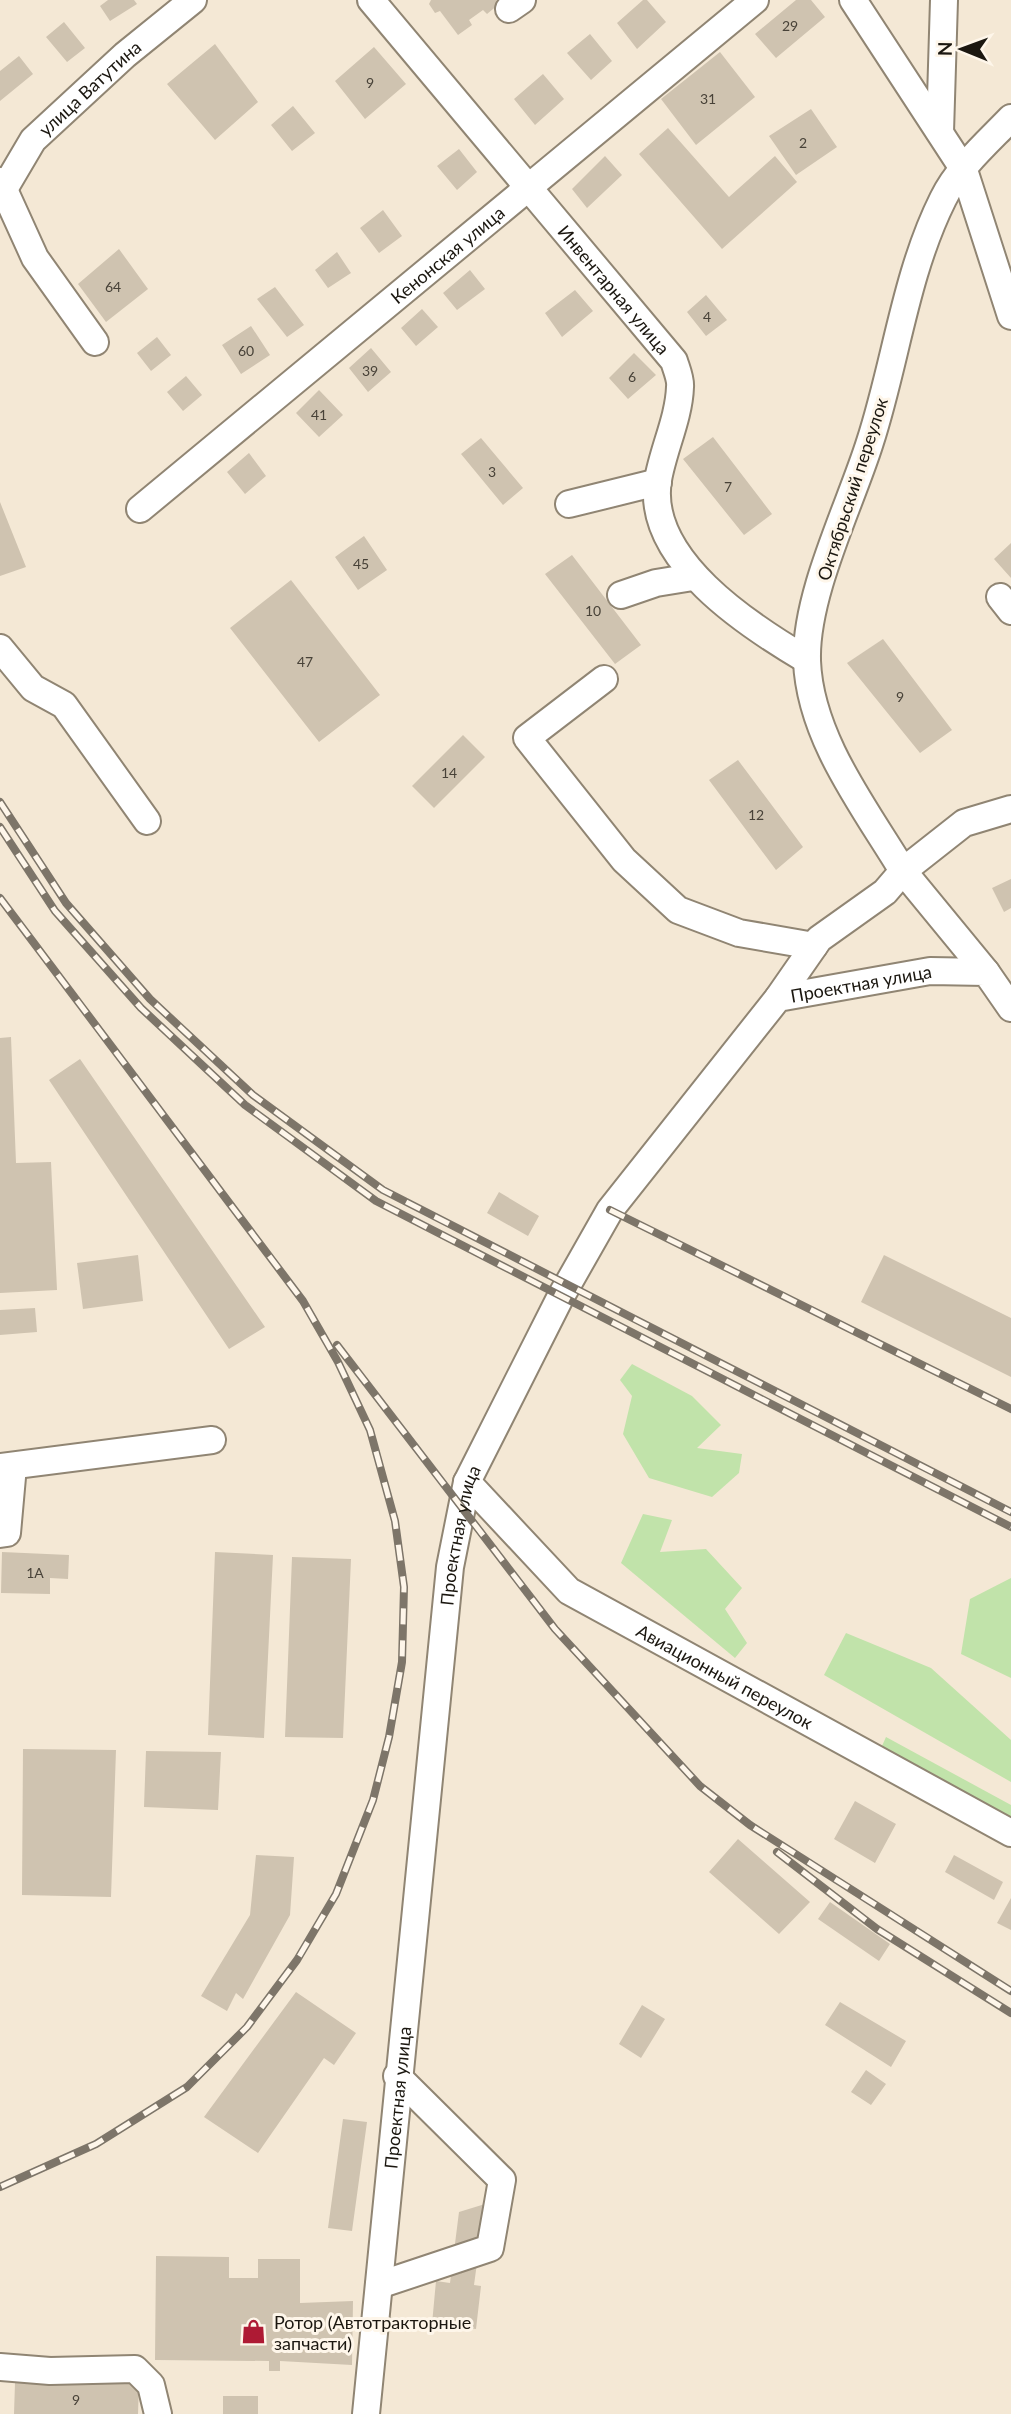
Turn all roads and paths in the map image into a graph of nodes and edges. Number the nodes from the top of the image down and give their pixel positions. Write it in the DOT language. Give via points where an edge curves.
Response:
graph roads {
  1 [pos="194,0"];
  2 [pos="371,0"];
  3 [pos="755,0"];
  4 [pos="853,0"];
  5 [pos="944,0"];
  6 [pos="1011,117"];
  7 [pos="940,132"];
  8 [pos="964,170"];
  9 [pos="529,187"];
  10 [pos="1,190"];
  11 [pos="1011,316"];
  12 [pos="95,342"];
  13 [pos="658,482"];
  14 [pos="569,504"];
  15 [pos="141,509"];
  16 [pos="693,577"];
  17 [pos="621,595"];
  18 [pos="0,648"];
  19 [pos="807,660"];
  20 [pos="604,679"];
  21 [pos="1011,809"];
  22 [pos="147,821"];
  23 [pos="903,871"];
  24 [pos="814,946"];
  25 [pos="986,972"];
  26 [pos="778,998"];
  27 [pos="1011,1008"];
  28 [pos="212,1440"];
  29 [pos="6,1466"];
  30 [pos="467,1482"];
  31 [pos="0,1534"];
  32 [pos="1011,1833"];
  33 [pos="397,2076"];
  34 [pos="379,2285"];
  35 [pos="0,2367"];
  36 [pos="158,2414"];
  37 [pos="366,2414"];
  1 -- 10 [label="street, улица Ватутина" via="125,54 33,140"];
  2 -- 9 [label="street, Инвентарная улица"];
  3 -- 9 [label="street, Кенонская улица"];
  4 -- 7 [label="street"];
  5 -- 7 [label="street"];
  6 -- 8 [label="street, Октябрьский переулок"];
  7 -- 8 [label="street"];
  8 -- 11 [label="street"];
  8 -- 19 [label="street, Октябрьский переулок" via="943,197 912,278 871,440 816,600"];
  9 -- 13 [label="street, Инвентарная улица" via="674,360 681,385"];
  9 -- 15 [label="street, Кенонская улица"];
  10 -- 12 [label="street" via="34,258"];
  13 -- 14 [label="street"];
  13 -- 16 [label="street, Инвентарная улица" via="658,505 667,532"];
  16 -- 17 [label="street"];
  16 -- 19 [label="street, Инвентарная улица" via="775,642"];
  18 -- 22 [label="street" via="33,688 64,705"];
  19 -- 23 [label="street, Октябрьский переулок" via="813,695 833,754"];
  20 -- 24 [label="street" via="527,738 624,860 678,910 739,933"];
  21 -- 23 [label="street" via="964,823"];
  23 -- 24 [label="street" via="885,892"];
  23 -- 25 [label="street, Октябрьский переулок"];
  24 -- 26 [label="street"];
  25 -- 26 [label="street, Проектная улица" via="930,971"];
  25 -- 27 [label="street"];
  26 -- 30 [label="street, Проектная улица" via="610,1210 560,1297"];
  28 -- 29 [label="street"];
  29 -- 31 [label="street" via="7,1534"];
  30 -- 32 [label="street, Авиационный переулок" via="569,1591"];
  30 -- 33 [label="street, Проектная улица" via="450,1567"];
  33 -- 34 [label="street, Проектная улица"];
  33 -- 34 [label="street" via="502,2180 490,2248"];
  34 -- 37 [label="street, Проектная улица"];
  35 -- 36 [label="street" via="135,2369 151,2385"];
}
